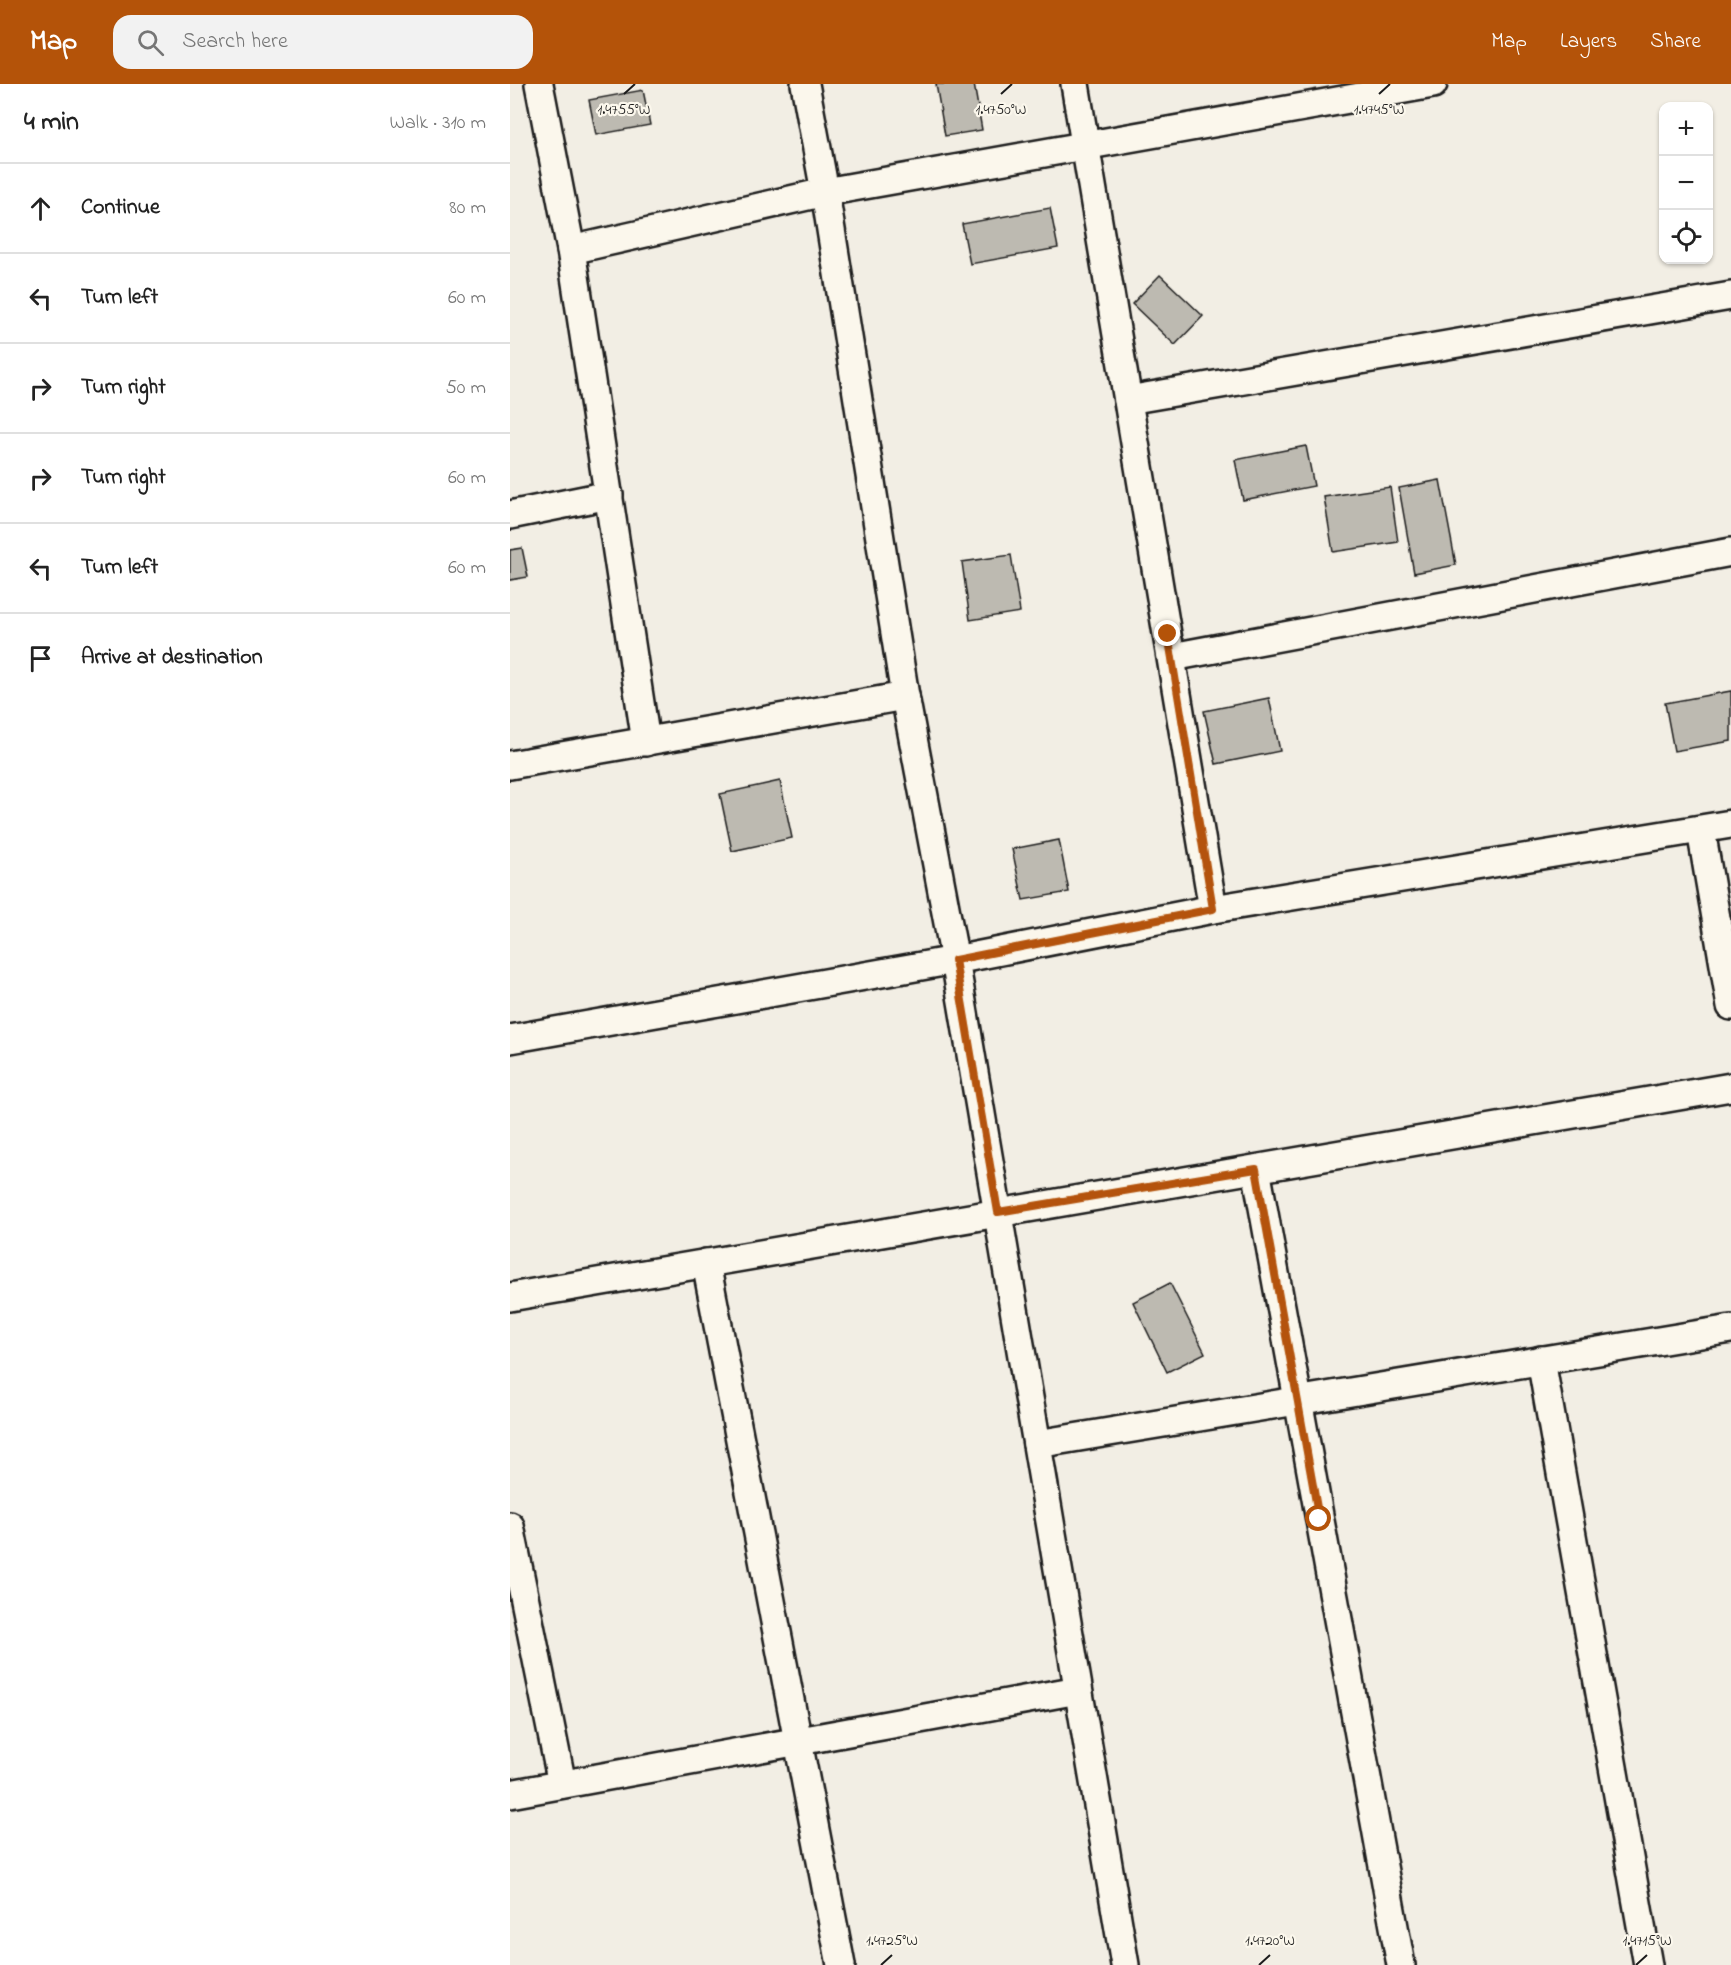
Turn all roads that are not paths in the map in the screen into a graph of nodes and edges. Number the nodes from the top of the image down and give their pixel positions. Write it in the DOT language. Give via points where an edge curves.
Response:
graph roads {
  1 [pos="539,84"];
  2 [pos="805,84"];
  3 [pos="1075,84"];
  4 [pos="1433,84"];
  5 [pos="1085,144"];
  6 [pos="825,192"];
  7 [pos="571,250"];
  8 [pos="1731,297"];
  9 [pos="1128,400"];
  10 [pos="609,495"];
  11 [pos="510,515"];
  12 [pos="1731,552"];
  13 [pos="1172,657"];
  14 [pos="905,696"];
  15 [pos="646,742"];
  16 [pos="510,765"];
  17 [pos="1731,824"];
  18 [pos="1701,830"];
  19 [pos="1213,909"];
  20 [pos="955,960"];
  21 [pos="1731,1006"];
  22 [pos="510,1039"];
  23 [pos="1731,1087"];
  24 [pos="1256,1169"];
  25 [pos="998,1212"];
  26 [pos="706,1263"];
  27 [pos="510,1298"];
  28 [pos="1731,1329"];
  29 [pos="1541,1360"];
  30 [pos="1297,1401"];
  31 [pos="1037,1444"];
  32 [pos="510,1526"];
  33 [pos="1078,1690"];
  34 [pos="797,1741"];
  35 [pos="562,1784"];
  36 [pos="510,1794"];
  37 [pos="841,1965"];
  38 [pos="1125,1965"];
  39 [pos="1401,1965"];
  40 [pos="1648,1965"];
  1 -- 7 [label="street"];
  2 -- 6 [label="street"];
  3 -- 5 [label="street"];
  4 -- 5 [label="street"];
  5 -- 6 [label="street"];
  5 -- 9 [label="street"];
  6 -- 7 [label="street"];
  6 -- 14 [label="street"];
  7 -- 10 [label="street"];
  8 -- 9 [label="street"];
  9 -- 13 [label="street"];
  10 -- 11 [label="street"];
  10 -- 15 [label="street"];
  12 -- 13 [label="street"];
  13 -- 19 [label="street"];
  14 -- 15 [label="street"];
  14 -- 20 [label="street"];
  15 -- 16 [label="street"];
  17 -- 18 [label="street"];
  18 -- 19 [label="street"];
  18 -- 21 [label="street"];
  19 -- 20 [label="street"];
  20 -- 22 [label="street"];
  20 -- 25 [label="street"];
  23 -- 24 [label="street"];
  24 -- 25 [label="street"];
  24 -- 30 [label="street"];
  25 -- 26 [label="street"];
  25 -- 31 [label="street"];
  26 -- 27 [label="street"];
  26 -- 34 [label="street"];
  28 -- 29 [label="street"];
  29 -- 30 [label="street"];
  29 -- 40 [label="street"];
  30 -- 31 [label="street"];
  30 -- 39 [label="street"];
  31 -- 33 [label="street"];
  32 -- 35 [label="street"];
  33 -- 34 [label="street"];
  33 -- 38 [label="street"];
  34 -- 35 [label="street"];
  34 -- 37 [label="street"];
  35 -- 36 [label="street"];
}
